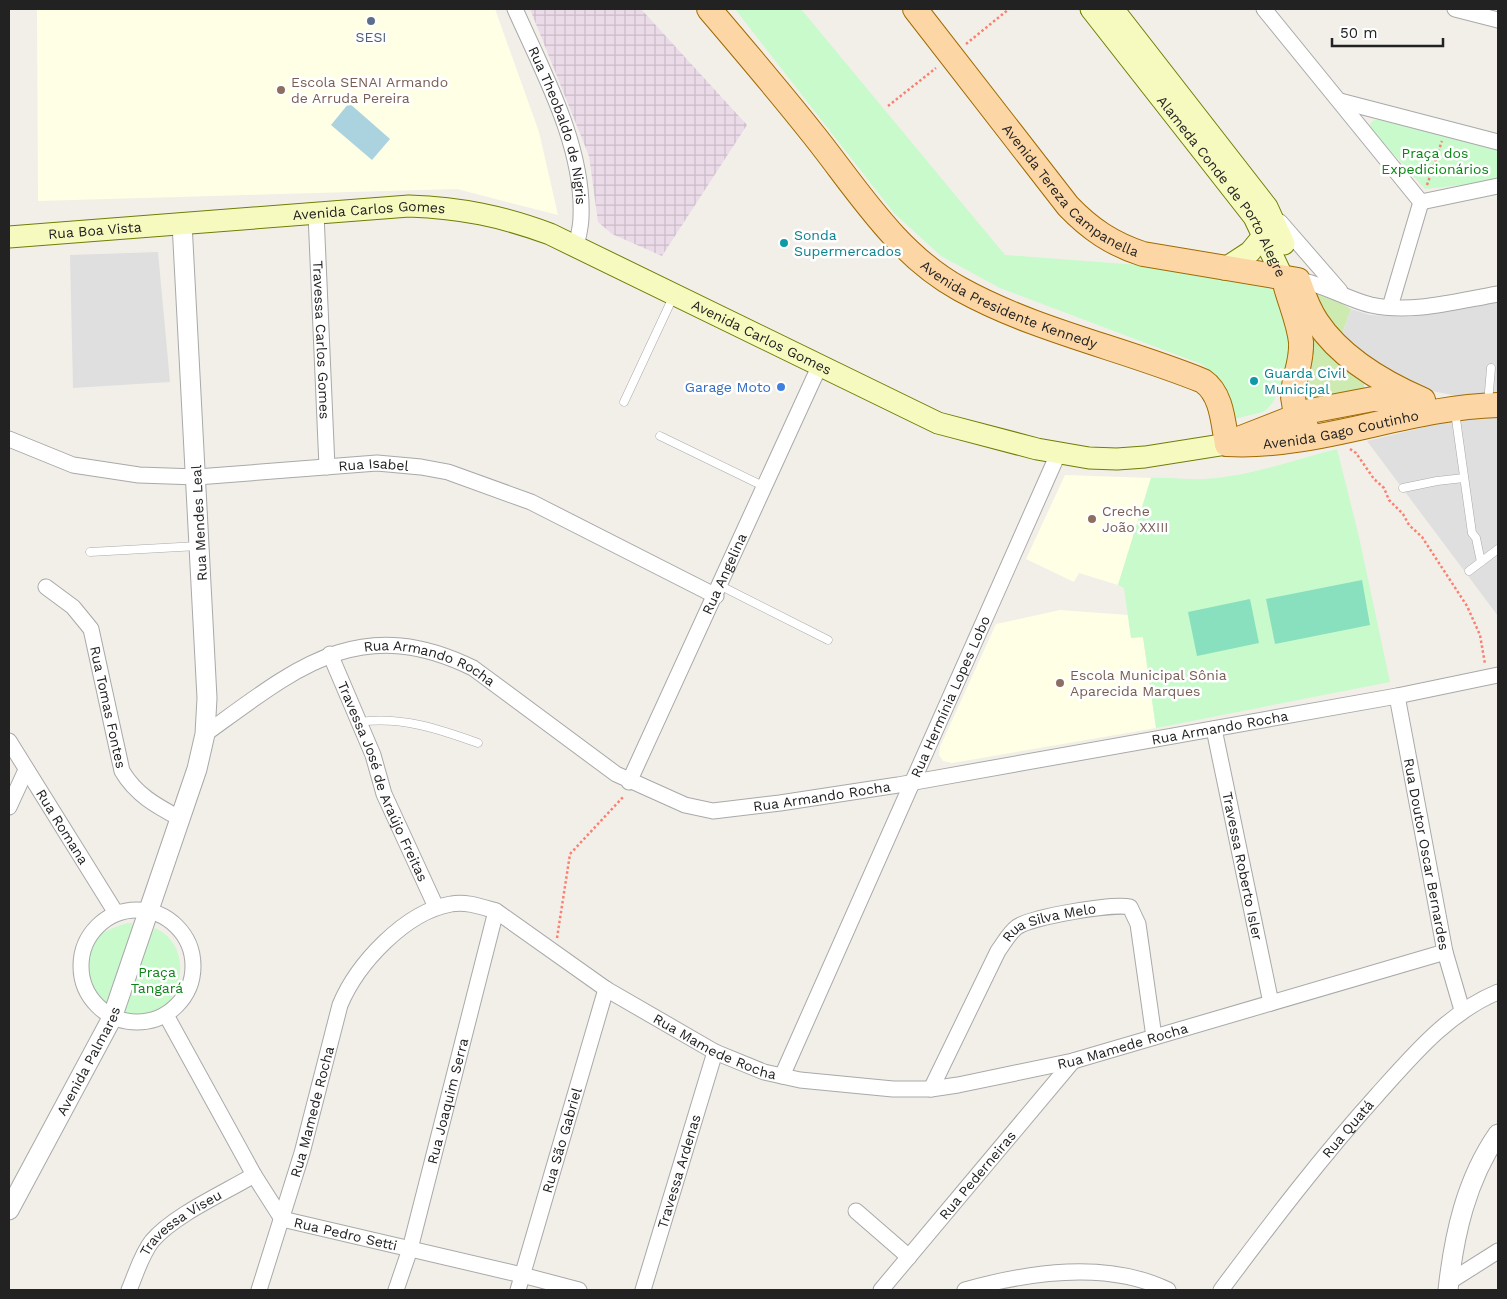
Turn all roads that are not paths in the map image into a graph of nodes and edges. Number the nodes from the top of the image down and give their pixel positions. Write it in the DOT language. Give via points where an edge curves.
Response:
graph roads {
  1 [pos="515,9"];
  2 [pos="710,9"];
  3 [pos="915,9"];
  4 [pos="1091,9"];
  5 [pos="1112,9"];
  6 [pos="1264,9"];
  7 [pos="1455,9"];
  8 [pos="1498,20"];
  9 [pos="1340,101"];
  10 [pos="1498,142"];
  11 [pos="1498,186"];
  12 [pos="1421,202"];
  13 [pos="1267,207"];
  14 [pos="316,214"];
  15 [pos="182,223"];
  16 [pos="1264,235"];
  17 [pos="9,237"];
  18 [pos="576,247"];
  19 [pos="1224,269"];
  20 [pos="1291,279"];
  21 [pos="1342,294"];
  22 [pos="1498,294"];
  23 [pos="674,295"];
  24 [pos="1390,307"];
  25 [pos="1364,366"];
  26 [pos="819,367"];
  27 [pos="1491,368"];
  28 [pos="1293,383"];
  29 [pos="1373,399"];
  30 [pos="1423,400"];
  31 [pos="624,402"];
  32 [pos="1338,405"];
  33 [pos="1493,405"];
  34 [pos="1454,408"];
  35 [pos="1298,415"];
  36 [pos="1258,432"];
  37 [pos="660,436"];
  38 [pos="1319,436"];
  39 [pos="9,439"];
  40 [pos="1352,439"];
  41 [pos="1226,444"];
  42 [pos="1058,454"];
  43 [pos="327,467"];
  44 [pos="197,478"];
  45 [pos="1464,478"];
  46 [pos="766,487"];
  47 [pos="1403,488"];
  48 [pos="200,546"];
  49 [pos="1498,549"];
  50 [pos="90,552"];
  51 [pos="1480,562"];
  52 [pos="1469,571"];
  53 [pos="46,586"];
  54 [pos="718,591"];
  55 [pos="828,640"];
  56 [pos="330,654"];
  57 [pos="1493,677"];
  58 [pos="1397,696"];
  59 [pos="359,722"];
  60 [pos="1214,729"];
  61 [pos="205,734"];
  62 [pos="9,741"];
  63 [pos="478,744"];
  64 [pos="26,770"];
  65 [pos="911,782"];
  66 [pos="633,783"];
  67 [pos="9,807"];
  68 [pos="181,819"];
  69 [pos="436,907"];
  70 [pos="149,911"];
  71 [pos="496,911"];
  72 [pos="116,913"];
  73 [pos="1445,952"];
  74 [pos="606,989"];
  75 [pos="1498,992"];
  76 [pos="1271,1004"];
  77 [pos="1462,1010"];
  78 [pos="166,1016"];
  79 [pos="112,1018"];
  80 [pos="1154,1037"];
  81 [pos="715,1052"];
  82 [pos="1073,1061"];
  83 [pos="782,1076"];
  84 [pos="931,1089"];
  85 [pos="1498,1134"];
  86 [pos="254,1176"];
  87 [pos="9,1210"];
  88 [pos="856,1211"];
  89 [pos="282,1219"];
  90 [pos="410,1249"];
  91 [pos="1498,1251"];
  92 [pos="909,1257"];
  93 [pos="522,1275"];
  94 [pos="1448,1286"];
  95 [pos="129,1290"];
  96 [pos="260,1290"];
  97 [pos="396,1290"];
  98 [pos="518,1290"];
  99 [pos="579,1290"];
  100 [pos="643,1290"];
  101 [pos="881,1290"];
  102 [pos="965,1290"];
  103 [pos="1168,1290"];
  104 [pos="1221,1290"];
  1 -- 18 [label="street, Rua Theobaldo de Nigris" via="565,126 578,168 581,220"];
  2 -- 41 [label="main road, Avenida Presidente Kennedy" via="880,220 914,256 958,288 1001,310 1203,381 1216,397"];
  3 -- 19 [label="main road, Avenida Tereza Campanella" via="1085,224 1101,236 1133,251"];
  4 -- 16 [label="main road, Alameda Conde de Porto Alegre"];
  5 -- 13 [label="main road"];
  6 -- 9 [label="street"];
  7 -- 8 [label="street"];
  9 -- 10 [label="street"];
  9 -- 12 [label="street"];
  11 -- 12 [label="street"];
  12 -- 24 [label="street"];
  13 -- 20 [label="main road"];
  13 -- 21 [label="street"];
  14 -- 15 [label="main road, Avenida Carlos Gomes"];
  14 -- 18 [label="main road, Avenida Carlos Gomes" via="409,206 467,210 521,223"];
  14 -- 43 [label="street, Travessa Carlos Gomes"];
  15 -- 17 [label="main road, Rua Boa Vista"];
  15 -- 44 [label="street, Rua Mendes Leal"];
  16 -- 19 [label="main road" via="1250,252"];
  16 -- 20 [label="main road, Alameda Conde de Porto Alegre"];
  18 -- 23 [label="main road, Avenida Carlos Gomes"];
  19 -- 20 [label="main road, Avenida Tereza Campanella"];
  20 -- 21 [label="street" via="1316,283"];
  20 -- 25 [label="main road" via="1321,327 1336,344"];
  20 -- 28 [label="main road, Alameda Conde de Porto Alegre" via="1301,343"];
  21 -- 24 [label="street" via="1363,303"];
  22 -- 24 [label="street" via="1415,307"];
  23 -- 26 [label="main road, Avenida Carlos Gomes"];
  23 -- 31 [label="lane"];
  25 -- 29 [label="main road"];
  25 -- 30 [label="main road" via="1386,383"];
  26 -- 42 [label="main road, Avenida Carlos Gomes" via="938,423"];
  26 -- 46 [label="street, Rua Angelina"];
  27 -- 33 [label="lane"];
  28 -- 35 [label="main road, Alameda Conde de Porto Alegre" via="1293,400"];
  28 -- 36 [label="main road" via="1283,402"];
  29 -- 30 [label="main road, Avenida Gago Coutinho"];
  29 -- 32 [label="main road, Avenida Gago Coutinho"];
  29 -- 40 [label="main road" via="1367,417"];
  30 -- 34 [label="main road, Avenida Gago Coutinho"];
  32 -- 35 [label="main road, Avenida Carlos Gomes"];
  33 -- 34 [label="main road, Avenida Gago Coutinho"];
  34 -- 40 [label="main road, Avenida Gago Coutinho"];
  34 -- 45 [label="lane"];
  35 -- 36 [label="main road, Avenida Carlos Gomes"];
  35 -- 38 [label="main road" via="1306,428"];
  36 -- 41 [label="main road, Avenida Carlos Gomes"];
  37 -- 46 [label="lane"];
  38 -- 40 [label="main road, Avenida Gago Coutinho"];
  38 -- 41 [label="main road, Avenida Gago Coutinho" via="1258,445"];
  39 -- 44 [label="street, Rua Isabel" via="73,465 139,475"];
  41 -- 42 [label="main road, Avenida Carlos Gomes" via="1116,460"];
  42 -- 65 [label="street, Rua Hermínia Lopes Lobo"];
  43 -- 44 [label="street, Rua Isabel"];
  43 -- 54 [label="street, Rua Isabel" via="377,463 421,467 464,477 530,502"];
  44 -- 48 [label="street, Rua Mendes Leal"];
  45 -- 47 [label="lane"];
  45 -- 51 [label="lane"];
  46 -- 54 [label="street, Rua Angelina"];
  48 -- 50 [label="lane"];
  48 -- 61 [label="street, Rua Mendes Leal" via="207,698"];
  49 -- 51 [label="lane"];
  51 -- 52 [label="lane"];
  53 -- 68 [label="street, Rua Tomas Fontes" via="73,607 91,629 124,776 147,800"];
  54 -- 55 [label="lane"];
  54 -- 66 [label="street, Rua Angelina"];
  56 -- 59 [label="street, Travessa José de Araújo Freitas"];
  56 -- 61 [label="street, Rua Armando Rocha" via="296,671"];
  56 -- 66 [label="street, Rua Armando Rocha" via="385,645 455,659 484,675"];
  57 -- 58 [label="street, Rua Armando Rocha"];
  58 -- 60 [label="street, Rua Armando Rocha"];
  58 -- 73 [label="street, Rua Doutor Oscar Bernardes"];
  59 -- 63 [label="lane" via="393,720 444,731"];
  59 -- 69 [label="street, Travessa José de Araújo Freitas" via="384,794"];
  60 -- 65 [label="street, Rua Armando Rocha"];
  60 -- 76 [label="street, Travessa Roberto Isler"];
  61 -- 68 [label="street, Rua Mendes Leal"];
  62 -- 64 [label="street, Rua Romana"];
  64 -- 67 [label="street"];
  64 -- 72 [label="street, Rua Romana"];
  65 -- 66 [label="street, Rua Armando Rocha" via="713,811 685,805"];
  65 -- 83 [label="street, Rua Hermínia Lopes Lobo"];
  68 -- 70 [label="street, Avenida Palmares"];
  69 -- 71 [label="street, Rua Mamede Rocha" via="453,903"];
  69 -- 89 [label="street, Rua Mamede Rocha" via="391,936 365,962 348,986 340,1005"];
  70 -- 72 [label="street"];
  70 -- 78 [label="street" via="174,922 186,936 193,953 194,971 190,988 180,1004"];
  70 -- 79 [label="street, Avenida Palmares"];
  71 -- 74 [label="street, Rua Mamede Rocha"];
  71 -- 90 [label="street, Rua Joaquim Serra"];
  72 -- 79 [label="street" via="91,933 82,951 80,970 85,989 95,1005"];
  73 -- 76 [label="street, Rua Mamede Rocha"];
  73 -- 77 [label="street, Rua Doutor Oscar Bernardes"];
  74 -- 81 [label="street, Rua Mamede Rocha"];
  74 -- 93 [label="street, Rua São Gabriel"];
  75 -- 77 [label="street, Rua Quatá"];
  76 -- 80 [label="street, Rua Mamede Rocha"];
  77 -- 104 [label="street, Rua Quatá" via="1407,1062 1351,1124"];
  78 -- 79 [label="street" via="148,1022 129,1023"];
  78 -- 86 [label="street, Rua Pedro Setti"];
  79 -- 87 [label="street, Avenida Palmares"];
  80 -- 82 [label="street, Rua Mamede Rocha"];
  80 -- 84 [label="street, Rua Silva Melo" via="1138,924 1130,907 1114,905 1028,922 1012,932 998,951"];
  81 -- 83 [label="street, Rua Mamede Rocha"];
  81 -- 100 [label="street, Travessa Ardenas"];
  82 -- 84 [label="street, Rua Mamede Rocha"];
  82 -- 92 [label="street, Rua Pederneiras"];
  83 -- 84 [label="street, Rua Mamede Rocha" via="893,1089"];
  85 -- 94 [label="street" via="1464,1201"];
  86 -- 89 [label="street, Rua Pedro Setti"];
  86 -- 95 [label="street, Travessa Viseu" via="164,1229 143,1256"];
  88 -- 92 [label="street"];
  89 -- 90 [label="street, Rua Pedro Setti"];
  89 -- 96 [label="street, Rua Mamede Rocha"];
  90 -- 93 [label="street, Rua Pedro Setti"];
  90 -- 97 [label="street, Rua Joaquim Serra"];
  91 -- 94 [label="street"];
  92 -- 101 [label="street, Rua Pederneiras"];
  93 -- 98 [label="street, Rua São Gabriel"];
  93 -- 99 [label="street, Rua Pedro Setti"];
  102 -- 103 [label="street" via="1023,1276 1074,1272 1140,1280"];
}
